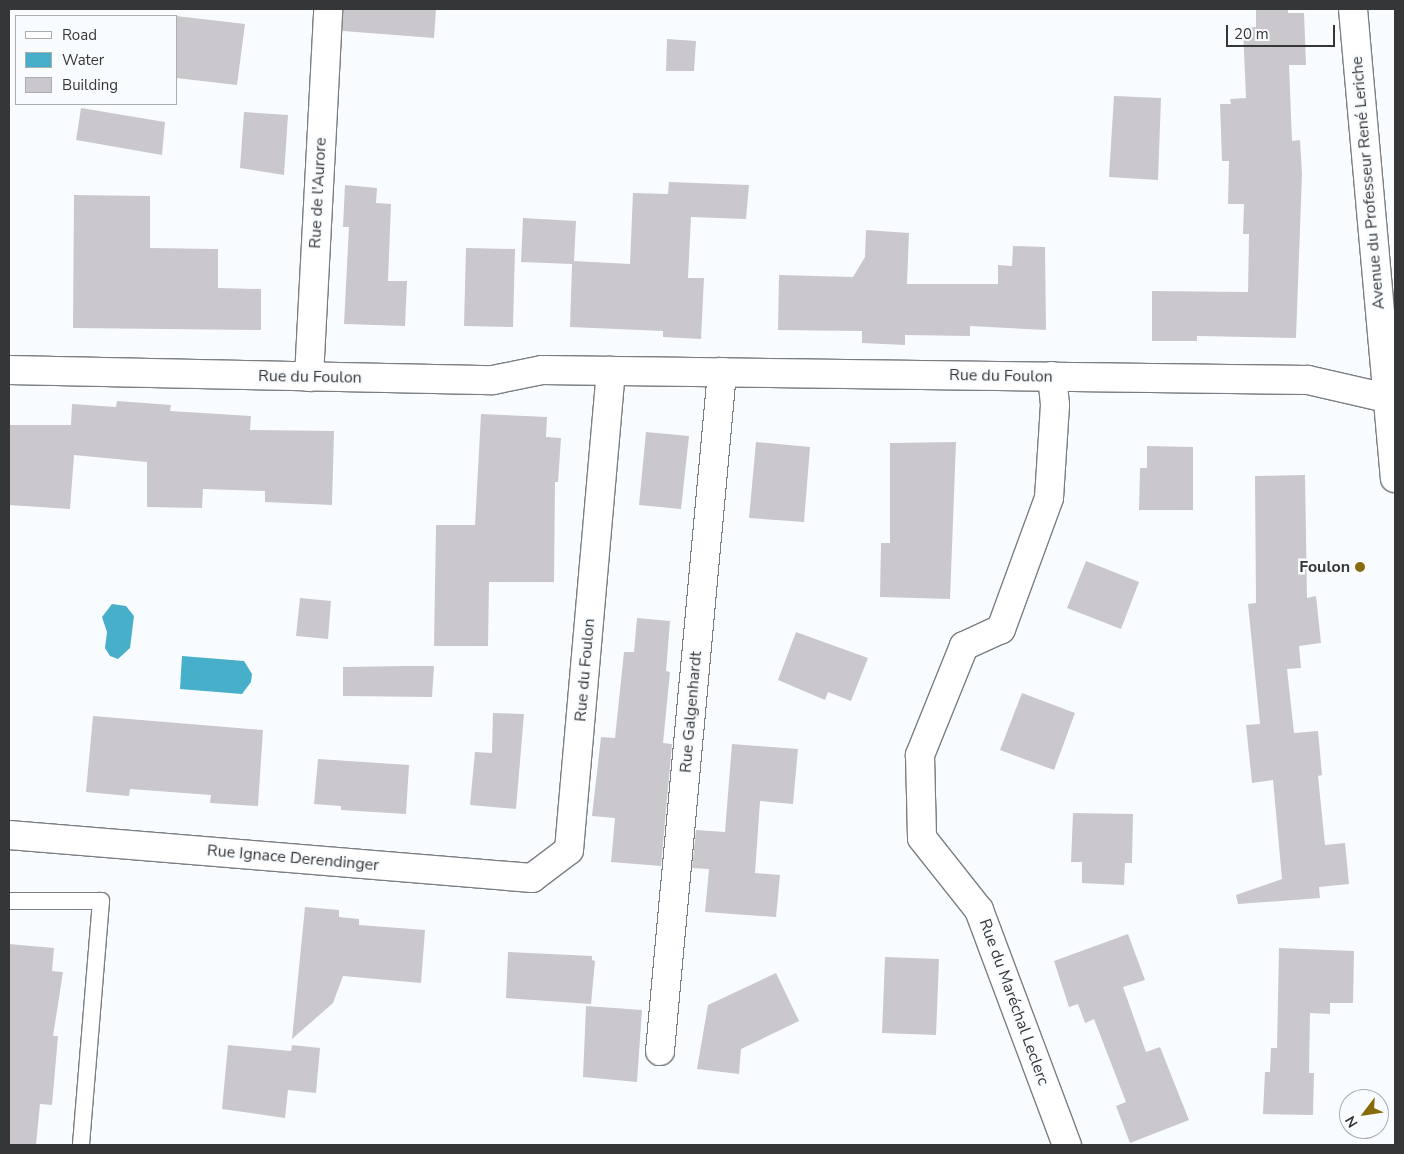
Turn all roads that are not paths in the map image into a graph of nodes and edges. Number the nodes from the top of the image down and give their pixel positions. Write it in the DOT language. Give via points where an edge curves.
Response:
graph roads {
  1 [pos="328,9"];
  2 [pos="1353,9"];
  3 [pos="9,370"];
  4 [pos="611,371"];
  5 [pos="722,372"];
  6 [pos="1052,376"];
  7 [pos="309,377"];
  8 [pos="1392,399"];
  9 [pos="1395,478"];
  10 [pos="9,835"];
  11 [pos="569,850"];
  12 [pos="9,902"];
  13 [pos="660,1051"];
  14 [pos="82,1145"];
  15 [pos="1067,1145"];
  1 -- 7 [label="street, Rue de l'Aurore"];
  2 -- 8 [label="street, Avenue du Professeur René Leriche"];
  3 -- 7 [label="street, Rue du Foulon"];
  4 -- 5 [label="street, Rue du Foulon"];
  4 -- 7 [label="street, Rue du Foulon" via="542,370 493,380"];
  4 -- 11 [label="street, Rue du Foulon"];
  5 -- 6 [label="street, Rue du Foulon"];
  5 -- 13 [label="street, Rue Galgenhardt"];
  6 -- 8 [label="street, Rue du Foulon" via="1203,381 1308,380"];
  6 -- 15 [label="street, Rue du Maréchal Leclerc" via="1055,405 1049,498 1001,628 964,646 920,755 922,838 979,910"];
  8 -- 9 [label="street, Avenue du Professeur René Leriche"];
  10 -- 11 [label="street, Rue Ignace Derendinger" via="532,878"];
  12 -- 14 [label="lane" via="101,901"];
}
